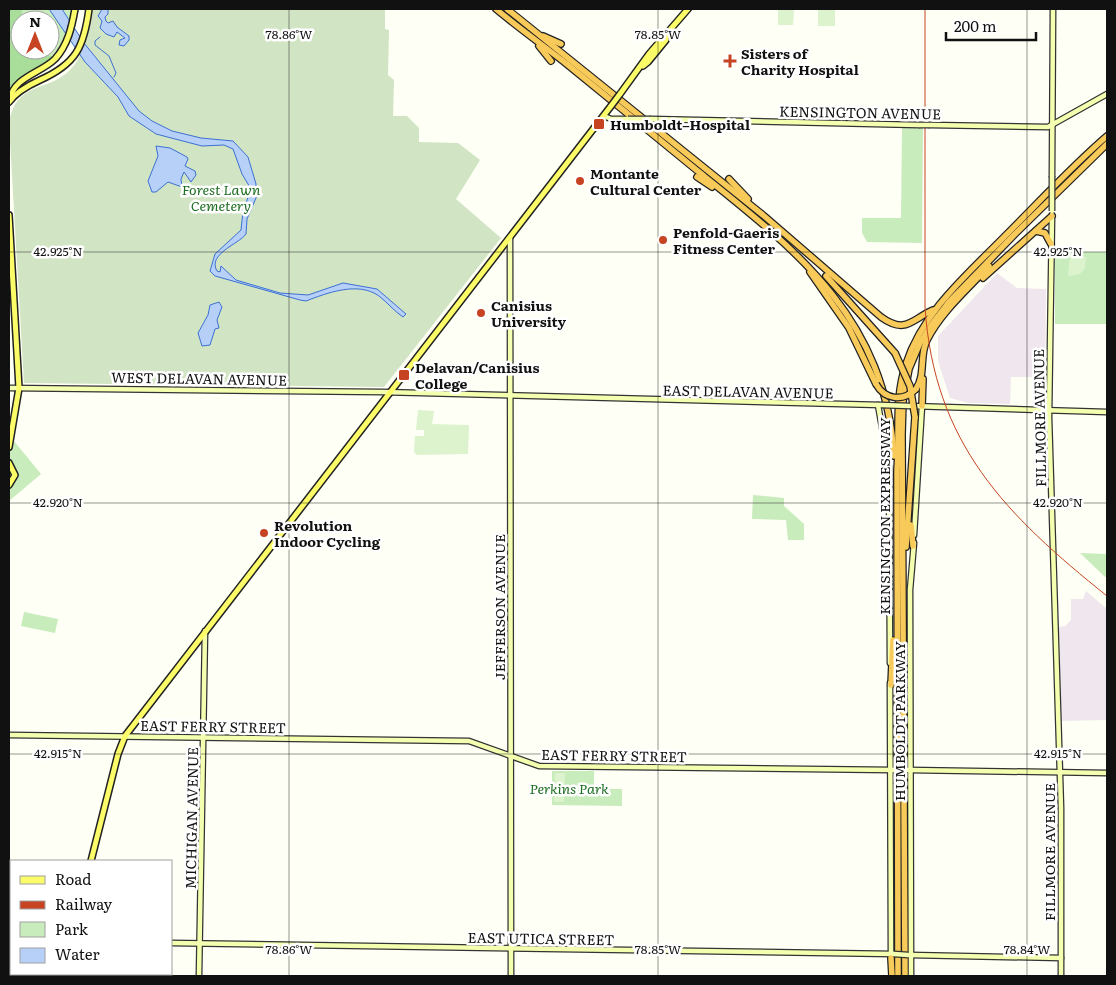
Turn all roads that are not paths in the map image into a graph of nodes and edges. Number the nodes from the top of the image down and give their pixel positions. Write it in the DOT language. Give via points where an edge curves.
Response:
graph roads {
  1 [pos="75,9"];
  2 [pos="89,9"];
  3 [pos="496,9"];
  4 [pos="507,9"];
  5 [pos="688,9"];
  6 [pos="1053,9"];
  7 [pos="538,35"];
  8 [pos="537,42"];
  9 [pos="561,44"];
  10 [pos="551,60"];
  11 [pos="1107,94"];
  12 [pos="9,100"];
  13 [pos="1052,112"];
  14 [pos="604,116"];
  15 [pos="1067,117"];
  16 [pos="1052,125"];
  17 [pos="1107,136"];
  18 [pos="1107,144"];
  19 [pos="697,177"];
  20 [pos="729,179"];
  21 [pos="731,199"];
  22 [pos="1052,213"];
  23 [pos="9,215"];
  24 [pos="763,215"];
  25 [pos="1024,226"];
  26 [pos="1036,231"];
  27 [pos="510,237"];
  28 [pos="1051,244"];
  29 [pos="814,261"];
  30 [pos="806,264"];
  31 [pos="962,295"];
  32 [pos="935,309"];
  33 [pos="922,374"];
  34 [pos="9,388"];
  35 [pos="19,388"];
  36 [pos="389,392"];
  37 [pos="510,396"];
  38 [pos="880,405"];
  39 [pos="922,406"];
  40 [pos="1049,410"];
  41 [pos="1107,412"];
  42 [pos="9,437"];
  43 [pos="9,447"];
  44 [pos="9,463"];
  45 [pos="897,470"];
  46 [pos="912,485"];
  47 [pos="9,486"];
  48 [pos="913,546"];
  49 [pos="904,563"];
  50 [pos="896,620"];
  51 [pos="205,630"];
  52 [pos="890,685"];
  53 [pos="9,735"];
  54 [pos="125,736"];
  55 [pos="203,737"];
  56 [pos="510,755"];
  57 [pos="892,770"];
  58 [pos="909,770"];
  59 [pos="1060,772"];
  60 [pos="1107,773"];
  61 [pos="91,860"];
  62 [pos="172,943"];
  63 [pos="200,944"];
  64 [pos="511,948"];
  65 [pos="910,955"];
  66 [pos="892,956"];
  67 [pos="1061,958"];
  68 [pos="199,976"];
  69 [pos="511,976"];
  70 [pos="892,976"];
  71 [pos="898,976"];
  72 [pos="905,976"];
  73 [pos="911,976"];
  74 [pos="1061,976"];
  1 -- 12 [label="main road" via="67,40 52,62 17,84"];
  2 -- 12 [label="main road" via="77,54 62,70"];
  3 -- 8 [label="highway"];
  4 -- 7 [label="highway"];
  5 -- 14 [label="main road, bridge"];
  6 -- 13 [label="street, FILLMORE AVENUE"];
  7 -- 9 [label="highway"];
  7 -- 24 [label="highway"];
  8 -- 10 [label="highway"];
  8 -- 21 [label="highway"];
  11 -- 15 [label="street, KENSINGTON AVENUE"];
  13 -- 15 [label="street" via="1057,118"];
  13 -- 16 [label="street, FILLMORE AVENUE"];
  14 -- 16 [label="street, KENSINGTON AVENUE, bridge" via="651,120"];
  14 -- 27 [label="main road"];
  15 -- 16 [label="street, KENSINGTON AVENUE"];
  16 -- 22 [label="street, FILLMORE AVENUE, bridge"];
  17 -- 32 [label="highway, KENSINGTON EXPRESSWAY"];
  18 -- 25 [label="highway, KENSINGTON EXPRESSWAY"];
  19 -- 21 [label="highway"];
  20 -- 24 [label="highway"];
  21 -- 30 [label="highway"];
  22 -- 26 [label="highway"];
  22 -- 28 [label="street, FILLMORE AVENUE"];
  23 -- 35 [label="main road"];
  24 -- 29 [label="highway"];
  25 -- 31 [label="highway"];
  25 -- 49 [label="highway, KENSINGTON EXPRESSWAY" via="938,315 913,359 903,412"];
  26 -- 28 [label="highway" via="1045,233"];
  26 -- 31 [label="highway"];
  27 -- 36 [label="main road"];
  27 -- 37 [label="street, JEFFERSON AVENUE"];
  28 -- 40 [label="street, FILLMORE AVENUE"];
  29 -- 32 [label="highway" via="890,323 911,324"];
  29 -- 46 [label="highway, bridge" via="895,353 910,386 915,417"];
  30 -- 33 [label="highway, bridge" via="849,328 884,394 896,398 908,395 916,389"];
  30 -- 45 [label="highway" via="843,307 872,360 890,416"];
  31 -- 33 [label="highway" via="938,322 926,342"];
  32 -- 45 [label="highway, KENSINGTON EXPRESSWAY" via="916,340 902,376"];
  33 -- 39 [label="highway"];
  34 -- 35 [label="street, WEST DELAVAN AVENUE"];
  35 -- 36 [label="street, WEST DELAVAN AVENUE"];
  35 -- 42 [label="main road"];
  36 -- 37 [label="street, EAST DELAVAN AVENUE"];
  36 -- 51 [label="main road"];
  37 -- 38 [label="street, EAST DELAVAN AVENUE"];
  37 -- 56 [label="street, JEFFERSON AVENUE"];
  38 -- 39 [label="street, EAST DELAVAN AVENUE, bridge"];
  38 -- 52 [label="street, HUMBOLDT PARKWAY" via="889,467"];
  39 -- 40 [label="street, EAST DELAVAN AVENUE"];
  39 -- 48 [label="street, HUMBOLDT PARKWAY"];
  40 -- 41 [label="street, EAST DELAVAN AVENUE"];
  40 -- 59 [label="street, FILLMORE AVENUE"];
  42 -- 43 [label="main road"];
  44 -- 47 [label="main road" via="15,475"];
  45 -- 50 [label="highway, KENSINGTON EXPRESSWAY"];
  46 -- 48 [label="highway"];
  46 -- 49 [label="highway"];
  48 -- 58 [label="street, HUMBOLDT PARKWAY"];
  49 -- 72 [label="highway, KENSINGTON EXPRESSWAY"];
  50 -- 52 [label="highway"];
  50 -- 71 [label="highway, KENSINGTON EXPRESSWAY"];
  51 -- 54 [label="main road"];
  51 -- 55 [label="street, MICHIGAN AVENUE"];
  52 -- 57 [label="street, HUMBOLDT PARKWAY"];
  53 -- 54 [label="street, EAST FERRY STREET"];
  54 -- 55 [label="street, EAST FERRY STREET"];
  54 -- 61 [label="main road"];
  55 -- 56 [label="street, EAST FERRY STREET" via="469,740"];
  55 -- 63 [label="street, MICHIGAN AVENUE"];
  56 -- 57 [label="street, EAST FERRY STREET" via="539,766"];
  56 -- 64 [label="street, JEFFERSON AVENUE"];
  57 -- 58 [label="street, EAST FERRY STREET, bridge"];
  57 -- 66 [label="street, HUMBOLDT PARKWAY"];
  58 -- 59 [label="street, EAST FERRY STREET"];
  58 -- 65 [label="street, HUMBOLDT PARKWAY"];
  59 -- 60 [label="street, EAST FERRY STREET"];
  59 -- 67 [label="street, FILLMORE AVENUE"];
  62 -- 63 [label="street, EAST UTICA STREET"];
  63 -- 64 [label="street, EAST UTICA STREET"];
  63 -- 68 [label="street, MICHIGAN AVENUE"];
  64 -- 66 [label="street, EAST UTICA STREET"];
  64 -- 69 [label="street, JEFFERSON AVENUE"];
  65 -- 66 [label="street, EAST UTICA STREET, bridge"];
  65 -- 67 [label="street, EAST UTICA STREET"];
  65 -- 73 [label="street, HUMBOLDT PARKWAY"];
  66 -- 70 [label="highway"];
  67 -- 74 [label="street, FILLMORE AVENUE"];
}
